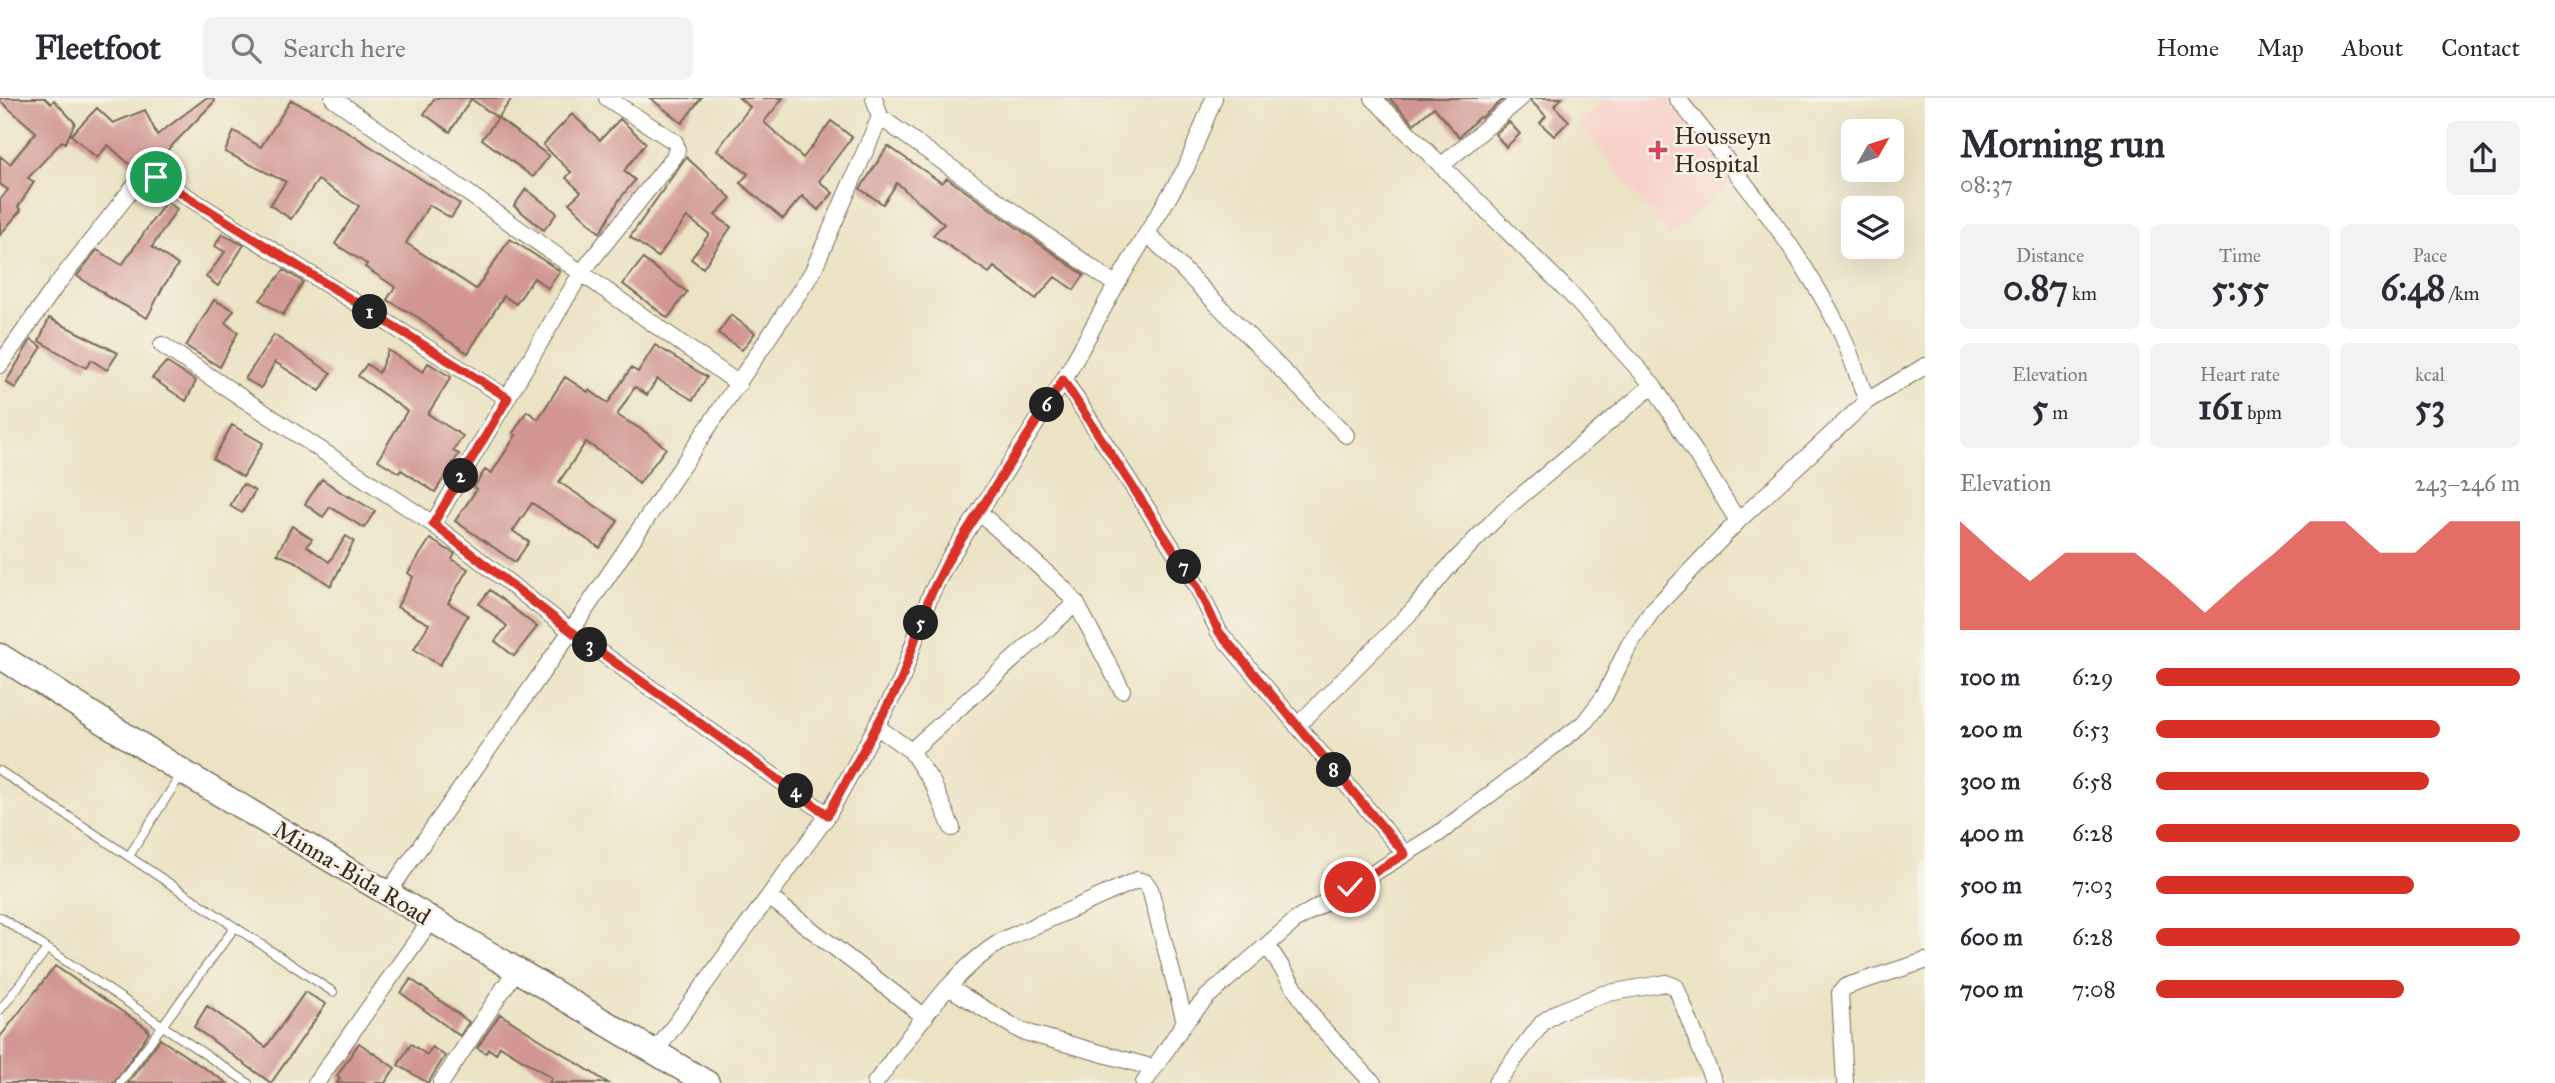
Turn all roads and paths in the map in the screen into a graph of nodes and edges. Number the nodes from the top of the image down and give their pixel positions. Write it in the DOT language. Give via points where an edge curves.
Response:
graph roads {
  1 [pos="333,98"];
  2 [pos="607,98"];
  3 [pos="874,98"];
  4 [pos="1214,98"];
  5 [pos="1373,98"];
  6 [pos="1521,98"];
  7 [pos="1677,98"];
  8 [pos="880,117"];
  9 [pos="1441,166"];
  10 [pos="1148,234"];
  11 [pos="581,273"];
  12 [pos="1116,285"];
  13 [pos="162,345"];
  14 [pos="0,365"];
  15 [pos="1925,366"];
  16 [pos="1063,380"];
  17 [pos="738,384"];
  18 [pos="1653,385"];
  19 [pos="508,398"];
  20 [pos="1867,401"];
  21 [pos="1346,435"];
  22 [pos="979,512"];
  23 [pos="1738,521"];
  24 [pos="433,524"];
  25 [pos="1076,603"];
  26 [pos="571,631"];
  27 [pos="0,656"];
  28 [pos="1122,690"];
  29 [pos="876,726"];
  30 [pos="1297,726"];
  31 [pos="911,751"];
  32 [pos="0,771"];
  33 [pos="183,772"];
  34 [pos="828,815"];
  35 [pos="952,828"];
  36 [pos="1405,854"];
  37 [pos="129,856"];
  38 [pos="387,894"];
  39 [pos="769,897"];
  40 [pos="0,918"];
  41 [pos="431,920"];
  42 [pos="235,927"];
  43 [pos="1267,945"];
  44 [pos="47,949"];
  45 [pos="1925,961"];
  46 [pos="516,970"];
  47 [pos="948,986"];
  48 [pos="333,992"];
  49 [pos="0,1010"];
  50 [pos="925,1017"];
  51 [pos="1185,1022"];
  52 [pos="163,1026"];
  53 [pos="656,1051"];
  54 [pos="1154,1068"];
  55 [pos="120,1083"];
  56 [pos="248,1083"];
  57 [pos="316,1083"];
  58 [pos="441,1083"];
  59 [pos="705,1083"];
  60 [pos="875,1083"];
  61 [pos="1144,1083"];
  62 [pos="1373,1083"];
  63 [pos="1496,1083"];
  64 [pos="1714,1083"];
  65 [pos="1845,1083"];
  1 -- 11 [label="street"];
  2 -- 11 [label="street" via="674,142 677,149"];
  3 -- 8 [label="street"];
  4 -- 10 [label="street" via="1186,168"];
  5 -- 9 [label="street"];
  6 -- 9 [label="street"];
  7 -- 20 [label="street" via="1812,279 1839,328"];
  8 -- 12 [label="street"];
  8 -- 17 [label="street" via="812,273"];
  9 -- 18 [label="street" via="1564,288"];
  10 -- 12 [label="street"];
  10 -- 21 [label="street"];
  11 -- 17 [label="street"];
  11 -- 19 [label="street"];
  12 -- 16 [label="street"];
  13 -- 24 [label="street"];
  14 -- 19 [label="street" via="130,191 148,176"];
  15 -- 20 [label="street"];
  16 -- 22 [label="street"];
  16 -- 30 [label="street" via="1197,586 1219,632"];
  17 -- 26 [label="street"];
  18 -- 23 [label="street"];
  18 -- 30 [label="street" via="1503,511 1406,618"];
  19 -- 24 [label="street"];
  20 -- 23 [label="street"];
  22 -- 25 [label="street"];
  22 -- 29 [label="street" via="929,598 901,681"];
  23 -- 36 [label="street" via="1652,611 1629,645 1604,697 1584,723"];
  24 -- 26 [label="street"];
  25 -- 28 [label="street"];
  25 -- 31 [label="street"];
  26 -- 34 [label="street"];
  26 -- 38 [label="street"];
  27 -- 33 [label="main road, Minna-Bida Road"];
  29 -- 31 [label="street"];
  29 -- 34 [label="street"];
  30 -- 36 [label="street"];
  31 -- 35 [label="street" via="933,784"];
  32 -- 37 [label="lane"];
  33 -- 37 [label="lane"];
  33 -- 38 [label="main road, Minna-Bida Road"];
  34 -- 39 [label="street"];
  36 -- 43 [label="street" via="1296,920"];
  37 -- 42 [label="lane"];
  38 -- 41 [label="main road, Minna-Bida Road"];
  39 -- 50 [label="street"];
  39 -- 53 [label="street"];
  40 -- 44 [label="lane"];
  41 -- 46 [label="main road, Minna-Bida Road"];
  41 -- 57 [label="street"];
  42 -- 48 [label="lane"];
  42 -- 52 [label="lane"];
  43 -- 51 [label="street"];
  43 -- 62 [label="street" via="1318,1024"];
  44 -- 49 [label="lane"];
  44 -- 52 [label="lane"];
  45 -- 65 [label="street" via="1845,987 1840,993"];
  46 -- 53 [label="main road, Minna-Bida Road"];
  46 -- 58 [label="street"];
  47 -- 50 [label="street"];
  47 -- 51 [label="street" via="1003,940 1137,880 1150,889"];
  47 -- 54 [label="street" via="1021,1031"];
  50 -- 60 [label="street"];
  51 -- 54 [label="street"];
  52 -- 55 [label="lane"];
  52 -- 56 [label="lane"];
  53 -- 59 [label="main road, Minna-Bida Road"];
  54 -- 61 [label="street"];
  63 -- 64 [label="street" via="1543,1022 1558,1012 1603,994 1666,983 1676,987"];
}
